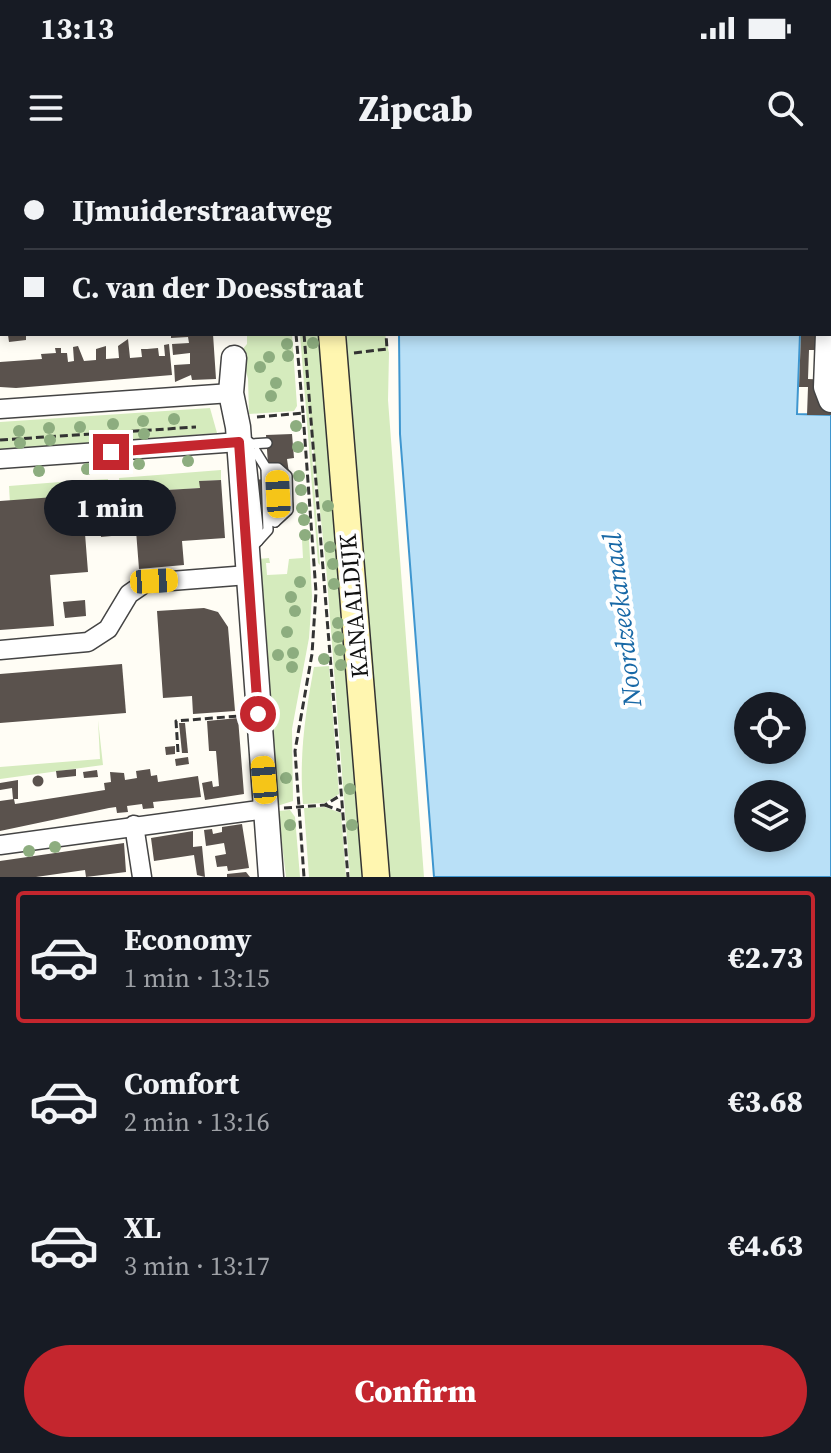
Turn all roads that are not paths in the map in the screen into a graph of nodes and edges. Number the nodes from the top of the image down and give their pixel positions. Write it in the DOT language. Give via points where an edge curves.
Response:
graph roads {
  1 [pos="828,336"];
  2 [pos="341,344"];
  3 [pos="233,346"];
  4 [pos="231,393"];
  5 [pos="828,393"];
  6 [pos="0,409"];
  7 [pos="242,433"];
  8 [pos="267,443"];
  9 [pos="0,459"];
  10 [pos="266,468"];
  11 [pos="272,526"];
  12 [pos="251,556"];
  13 [pos="0,650"];
  14 [pos="266,809"];
  15 [pos="134,825"];
  16 [pos="0,845"];
  17 [pos="142,877"];
  18 [pos="271,877"];
  19 [pos="376,877"];
  1 -- 5 [label="street"];
  2 -- 19 [label="main road, KANAALDIJK"];
  3 -- 4 [label="street"];
  3 -- 7 [label="street" via="242,380"];
  4 -- 6 [label="street"];
  4 -- 7 [label="street"];
  7 -- 8 [label="lane"];
  7 -- 9 [label="street"];
  7 -- 10 [label="lane"];
  7 -- 12 [label="street"];
  10 -- 11 [label="lane"];
  10 -- 11 [label="lane" via="286,472 288,480 288,510"];
  11 -- 12 [label="lane"];
  12 -- 13 [label="street" via="145,583 129,594 108,629 88,642"];
  12 -- 14 [label="street"];
  14 -- 15 [label="street"];
  14 -- 18 [label="street"];
  15 -- 16 [label="street"];
  15 -- 17 [label="street"];
}
